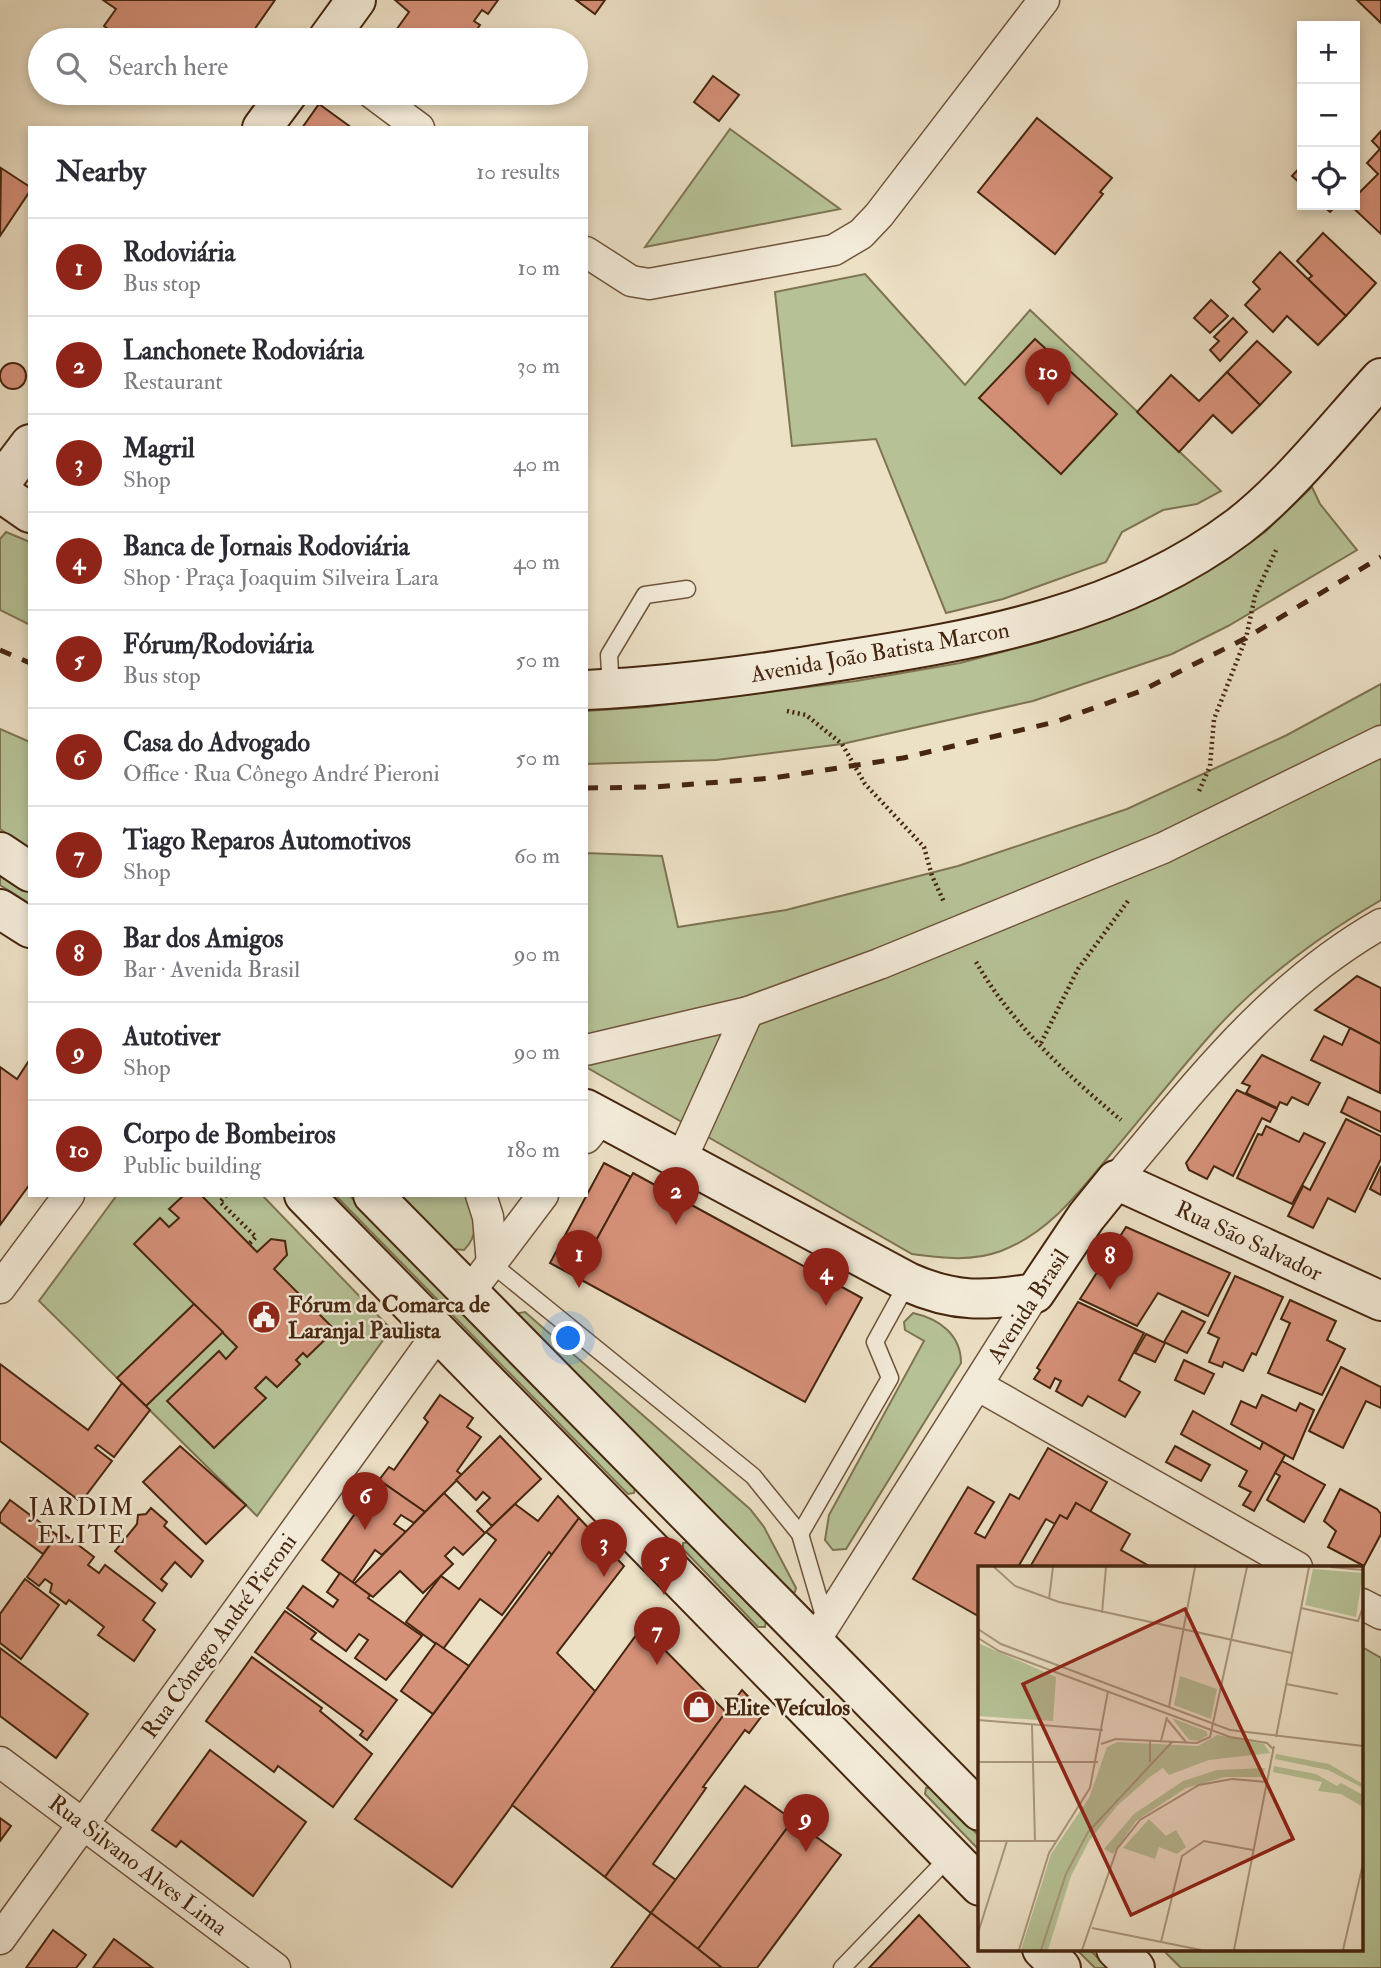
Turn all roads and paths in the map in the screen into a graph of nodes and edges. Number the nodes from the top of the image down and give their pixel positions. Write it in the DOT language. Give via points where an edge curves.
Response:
graph roads {
  1 [pos="356,0"];
  2 [pos="1044,0"];
  3 [pos="336,28"];
  4 [pos="279,105"];
  5 [pos="388,105"];
  6 [pos="263,126"];
  7 [pos="416,126"];
  8 [pos="588,252"];
  9 [pos="1381,378"];
  10 [pos="28,447"];
  11 [pos="0,484"];
  12 [pos="0,492"];
  13 [pos="1261,508"];
  14 [pos="28,512"];
  15 [pos="687,589"];
  16 [pos="599,689"];
  17 [pos="1381,741"];
  18 [pos="1163,848"];
  19 [pos="0,852"];
  20 [pos="28,871"];
  21 [pos="0,909"];
  22 [pos="1381,924"];
  23 [pos="28,927"];
  24 [pos="748,1012"];
  25 [pos="1041,1043"];
  26 [pos="588,1050"];
  27 [pos="592,1122"];
  28 [pos="681,1160"];
  29 [pos="1116,1180"];
  30 [pos="68,1197"];
  31 [pos="224,1197"];
  32 [pos="306,1197"];
  33 [pos="376,1197"];
  34 [pos="482,1197"];
  35 [pos="541,1197"];
  36 [pos="249,1244"];
  37 [pos="480,1278"];
  38 [pos="908,1282"];
  39 [pos="0,1288"];
  40 [pos="1035,1293"];
  41 [pos="1381,1301"];
  42 [pos="439,1332"];
  43 [pos="977,1385"];
  44 [pos="675,1502"];
  45 [pos="800,1534"];
  46 [pos="639,1537"];
  47 [pos="1295,1566"];
  48 [pos="1364,1605"];
  49 [pos="1381,1614"];
  50 [pos="820,1633"];
  51 [pos="777,1678"];
  52 [pos="910,1740"];
  53 [pos="0,1762"];
  54 [pos="873,1775"];
  55 [pos="978,1809"];
  56 [pos="83,1824"];
  57 [pos="950,1856"];
  58 [pos="978,1884"];
  59 [pos="0,1939"];
  60 [pos="1044,1951"];
  61 [pos="1118,1951"];
  62 [pos="275,1968"];
  63 [pos="842,1968"];
  64 [pos="1061,1968"];
  65 [pos="1135,1968"];
  1 -- 3 [label="main road"];
  2 -- 8 [label="street" via="879,215 861,234 834,250 649,284 631,281"];
  4 -- 6 [label="main road"];
  5 -- 7 [label="street"];
  9 -- 13 [label="main road, Avenida João Batista Marcon"];
  10 -- 11 [label="main road"];
  12 -- 14 [label="main road"];
  13 -- 16 [label="main road, Avenida João Batista Marcon" via="1210,545 1148,580 1009,631 754,675"];
  13 -- 18 [label="path" via="1283,533 1255,596 1247,638 1214,719 1210,766"];
  15 -- 16 [label="lane" via="645,595 609,655"];
  17 -- 18 [label="street"];
  18 -- 24 [label="street" via="880,964"];
  18 -- 25 [label="path" via="1078,969"];
  19 -- 20 [label="main road"];
  21 -- 23 [label="main road"];
  22 -- 29 [label="street, Avenida Brasil" via="1311,970 1251,1022"];
  24 -- 26 [label="street"];
  24 -- 28 [label="street"];
  27 -- 28 [label="main road"];
  28 -- 38 [label="main road"];
  29 -- 40 [label="main road, Avenida Brasil"];
  29 -- 41 [label="main road, Rua São Salvador"];
  30 -- 39 [label="street"];
  31 -- 36 [label="path" via="220,1202 256,1237"];
  32 -- 42 [label="main road"];
  33 -- 37 [label="main road"];
  34 -- 37 [label="street" via="488,1217"];
  35 -- 37 [label="street"];
  37 -- 44 [label="main road"];
  37 -- 45 [label="lane" via="753,1476"];
  38 -- 40 [label="main road" via="961,1299 989,1301"];
  38 -- 45 [label="lane" via="875,1342 890,1378"];
  40 -- 43 [label="street, Avenida Brasil"];
  42 -- 46 [label="main road"];
  42 -- 56 [label="street, Rua Cônego André Pieroni"];
  43 -- 47 [label="street"];
  43 -- 50 [label="street, Avenida Brasil"];
  44 -- 46 [label="main road"];
  44 -- 50 [label="main road"];
  45 -- 50 [label="lane"];
  46 -- 51 [label="main road"];
  48 -- 49 [label="street"];
  50 -- 51 [label="main road"];
  50 -- 52 [label="main road"];
  51 -- 54 [label="main road"];
  52 -- 54 [label="main road"];
  52 -- 55 [label="main road"];
  53 -- 56 [label="street, Rua Silvano Alves Lima"];
  54 -- 57 [label="main road"];
  56 -- 59 [label="street, Rua Cônego André Pieroni"];
  56 -- 62 [label="street, Rua Silvano Alves Lima"];
  57 -- 58 [label="main road"];
  57 -- 63 [label="lane"];
  60 -- 64 [label="main road"];
  61 -- 65 [label="main road"];
}
